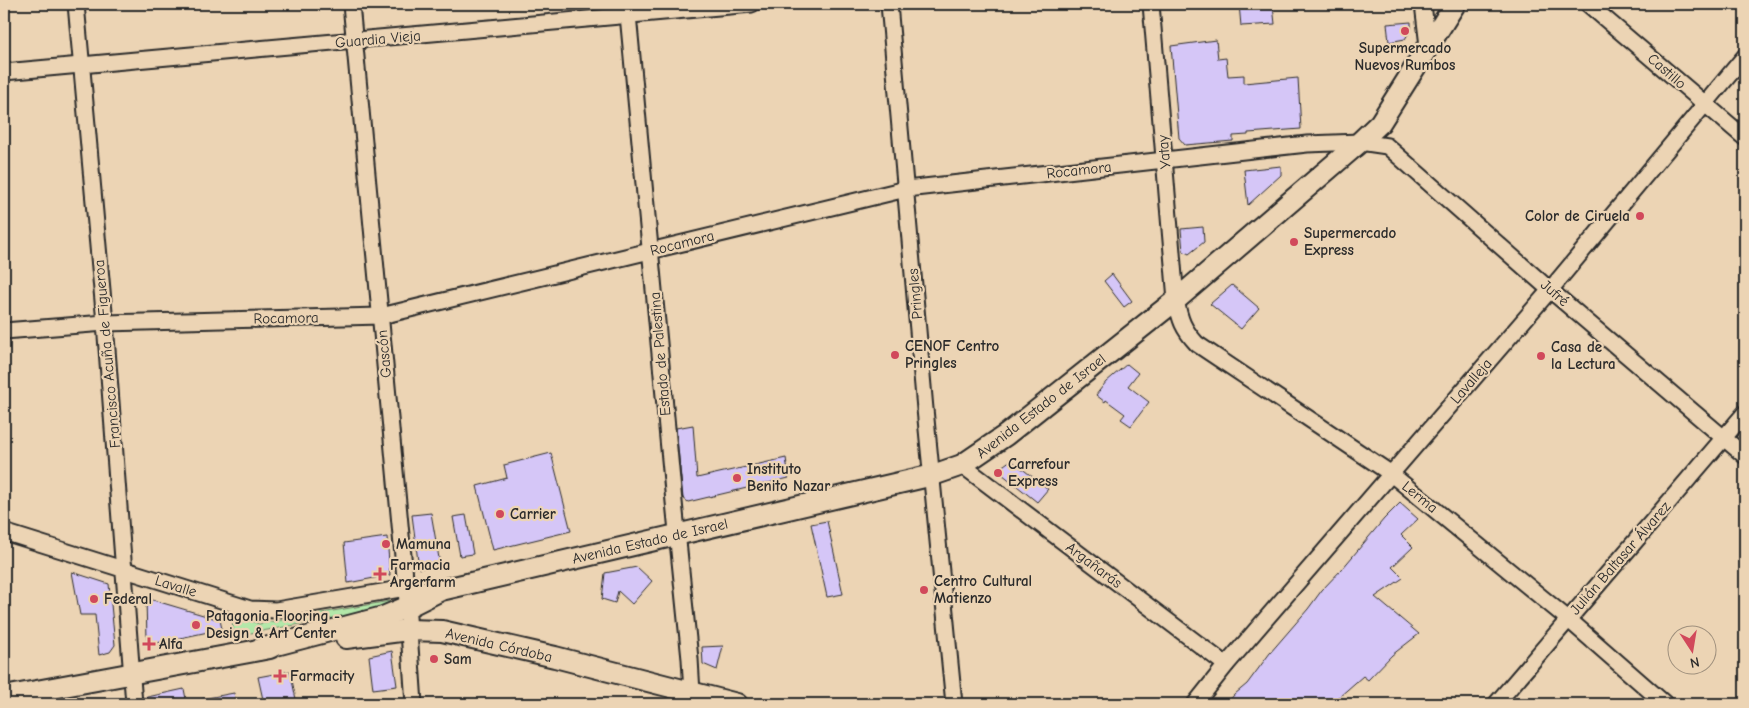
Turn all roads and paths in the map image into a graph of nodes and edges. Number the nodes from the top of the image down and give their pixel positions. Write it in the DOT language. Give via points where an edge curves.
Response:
graph roads {
  1 [pos="76,4"];
  2 [pos="352,4"];
  3 [pos="752,4"];
  4 [pos="889,4"];
  5 [pos="1152,4"];
  6 [pos="1423,4"];
  7 [pos="1455,4"];
  8 [pos="1588,4"];
  9 [pos="628,10"];
  10 [pos="355,41"];
  11 [pos="1428,46"];
  12 [pos="1745,56"];
  13 [pos="82,65"];
  14 [pos="4,72"];
  15 [pos="1705,103"];
  16 [pos="1745,138"];
  17 [pos="1360,142"];
  18 [pos="1164,161"];
  19 [pos="906,189"];
  20 [pos="650,250"];
  21 [pos="1550,290"];
  22 [pos="1176,300"];
  23 [pos="380,316"];
  24 [pos="105,323"];
  25 [pos="4,331"];
  26 [pos="1745,413"];
  27 [pos="1724,438"];
  28 [pos="1745,456"];
  29 [pos="962,465"];
  30 [pos="1390,473"];
  31 [pos="933,475"];
  32 [pos="4,532"];
  33 [pos="678,534"];
  34 [pos="125,570"];
  35 [pos="406,598"];
  36 [pos="1568,619"];
  37 [pos="408,630"];
  38 [pos="257,650"];
  39 [pos="1226,665"];
  40 [pos="133,674"];
  41 [pos="4,697"];
  42 [pos="690,698"];
  43 [pos="134,704"];
  44 [pos="414,704"];
  45 [pos="737,704"];
  46 [pos="954,704"];
  47 [pos="1195,704"];
  48 [pos="1496,704"];
  49 [pos="1665,704"];
  1 -- 13 [label="street, Francisco Acuña de Figueroa"];
  2 -- 10 [label="street, Gascón"];
  3 -- 9 [label="street, Guardia Vieja"];
  4 -- 19 [label="street, Pringles"];
  5 -- 18 [label="street, Yatay"];
  6 -- 11 [label="street"];
  7 -- 11 [label="main road, Avenida Estado de Israel"];
  8 -- 15 [label="street, Castillo"];
  9 -- 10 [label="street, Guardia Vieja"];
  9 -- 20 [label="street, Estado de Palestina"];
  10 -- 13 [label="street, Guardia Vieja"];
  10 -- 23 [label="street, Gascón"];
  11 -- 17 [label="main road, Avenida Estado de Israel" via="1380,123"];
  12 -- 15 [label="street, Lavalleja"];
  13 -- 14 [label="street, Guardia Vieja"];
  13 -- 24 [label="street, Francisco Acuña de Figueroa"];
  15 -- 16 [label="street, Castillo"];
  15 -- 21 [label="street, Lavalleja"];
  17 -- 18 [label="street, Rocamora" via="1307,144"];
  17 -- 21 [label="street, Jufré" via="1387,146"];
  17 -- 22 [label="main road, Avenida Estado de Israel"];
  18 -- 19 [label="street, Rocamora"];
  18 -- 22 [label="street, Yatay"];
  19 -- 20 [label="street, Rocamora"];
  19 -- 31 [label="street, Pringles"];
  20 -- 23 [label="street, Rocamora"];
  20 -- 33 [label="street, Estado de Palestina"];
  21 -- 27 [label="street, Jufré"];
  21 -- 30 [label="street, Lavalleja"];
  22 -- 29 [label="main road, Avenida Estado de Israel" via="1006,435"];
  22 -- 30 [label="street, Lerma" via="1181,324 1197,344"];
  23 -- 24 [label="street, Rocamora"];
  23 -- 35 [label="street, Gascón"];
  24 -- 25 [label="street, Rocamora"];
  24 -- 34 [label="street, Francisco Acuña de Figueroa"];
  26 -- 27 [label="street, Julián Baltasar Álvarez"];
  27 -- 28 [label="street, Jufré"];
  27 -- 36 [label="street, Julián Baltasar Álvarez"];
  29 -- 31 [label="main road, Avenida Estado de Israel"];
  29 -- 39 [label="street, Argañarás"];
  30 -- 36 [label="street, Lerma"];
  30 -- 39 [label="street, Lavalleja"];
  31 -- 33 [label="main road, Avenida Estado de Israel"];
  31 -- 46 [label="street, Pringles"];
  32 -- 34 [label="street, Lavalle"];
  33 -- 35 [label="main road, Avenida Estado de Israel"];
  33 -- 42 [label="street, Estado de Palestina" via="690,659"];
  34 -- 35 [label="street, Lavalle" via="263,610"];
  34 -- 40 [label="street, Francisco Acuña de Figueroa"];
  35 -- 37 [label="street, Gascón"];
  35 -- 38 [label="main road, Avenida Córdoba" via="383,617"];
  36 -- 48 [label="street, Julián Baltasar Álvarez"];
  36 -- 49 [label="street, Lerma"];
  37 -- 38 [label="main road, Avenida Córdoba"];
  37 -- 42 [label="main road, Avenida Córdoba" via="442,631 555,657"];
  37 -- 44 [label="street, Gascón"];
  38 -- 40 [label="main road, Avenida Córdoba"];
  39 -- 47 [label="street, Lavalleja"];
  40 -- 41 [label="main road, Avenida Córdoba"];
  40 -- 43 [label="street, Francisco Acuña de Figueroa"];
  42 -- 45 [label="main road, Avenida Córdoba"];
}
